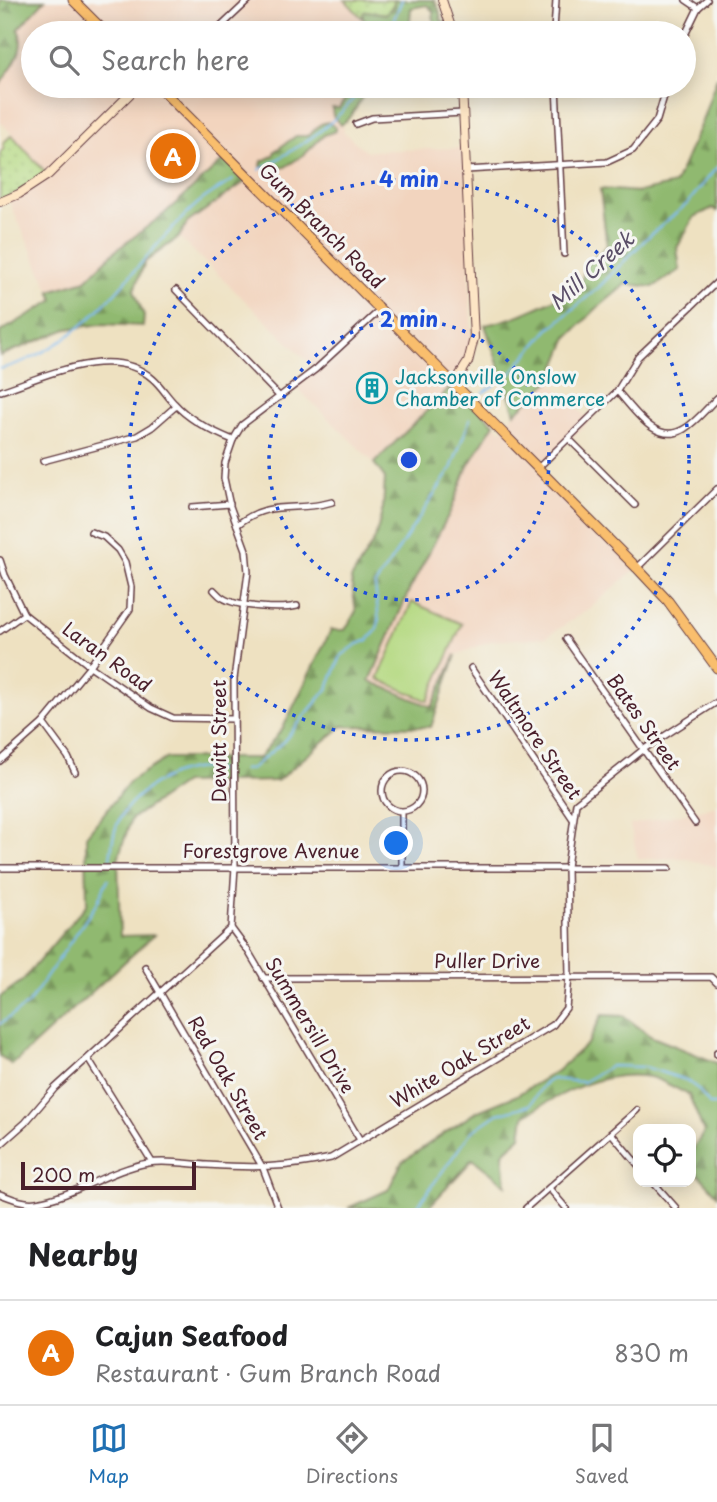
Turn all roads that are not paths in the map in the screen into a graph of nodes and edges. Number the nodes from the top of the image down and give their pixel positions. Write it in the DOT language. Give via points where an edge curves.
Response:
graph roads {
  1 [pos="73,0"];
  2 [pos="249,0"];
  3 [pos="442,0"];
  4 [pos="556,0"];
  5 [pos="686,0"];
  6 [pos="708,0"];
  7 [pos="698,8"];
  8 [pos="94,21"];
  9 [pos="227,21"];
  10 [pos="449,21"];
  11 [pos="555,21"];
  12 [pos="692,21"];
  13 [pos="126,98"];
  14 [pos="170,98"];
  15 [pos="462,98"];
  16 [pos="557,98"];
  17 [pos="663,98"];
  18 [pos="463,113"];
  19 [pos="356,124"];
  20 [pos="560,165"];
  21 [pos="466,170"];
  22 [pos="0,202"];
  23 [pos="564,254"];
  24 [pos="717,282"];
  25 [pos="176,290"];
  26 [pos="380,310"];
  27 [pos="454,384"];
  28 [pos="1,391"];
  29 [pos="617,391"];
  30 [pos="280,397"];
  31 [pos="717,398"];
  32 [pos="176,405"];
  33 [pos="569,439"];
  34 [pos="233,440"];
  35 [pos="43,461"];
  36 [pos="538,468"];
  37 [pos="717,489"];
  38 [pos="332,502"];
  39 [pos="230,504"];
  40 [pos="635,506"];
  41 [pos="192,507"];
  42 [pos="237,525"];
  43 [pos="91,532"];
  44 [pos="0,560"];
  45 [pos="637,568"];
  46 [pos="214,590"];
  47 [pos="244,604"];
  48 [pos="297,606"];
  49 [pos="24,614"];
  50 [pos="0,631"];
  51 [pos="566,639"];
  52 [pos="90,666"];
  53 [pos="471,668"];
  54 [pos="717,668"];
  55 [pos="717,702"];
  56 [pos="234,719"];
  57 [pos="43,723"];
  58 [pos="644,749"];
  59 [pos="0,761"];
  60 [pos="75,772"];
  61 [pos="402,812"];
  62 [pos="573,819"];
  63 [pos="695,823"];
  64 [pos="402,866"];
  65 [pos="235,867"];
  66 [pos="567,867"];
  67 [pos="669,867"];
  68 [pos="0,868"];
  69 [pos="231,928"];
  70 [pos="145,967"];
  71 [pos="569,977"];
  72 [pos="264,978"];
  73 [pos="717,983"];
  74 [pos="160,995"];
  75 [pos="88,1059"];
  76 [pos="637,1110"];
  77 [pos="611,1133"];
  78 [pos="360,1140"];
  79 [pos="0,1145"];
  80 [pos="633,1159"];
  81 [pos="152,1162"];
  82 [pos="263,1168"];
  83 [pos="657,1187"];
  84 [pos="549,1188"];
  85 [pos="0,1194"];
  86 [pos="278,1208"];
  87 [pos="526,1208"];
  88 [pos="566,1208"];
  89 [pos="676,1208"];
  1 -- 8 [label="main road"];
  2 -- 9 [label="street"];
  3 -- 10 [label="street"];
  4 -- 11 [label="street"];
  5 -- 7 [label="street"];
  6 -- 7 [label="street"];
  7 -- 12 [label="street"];
  13 -- 22 [label="street" via="48,174"];
  14 -- 26 [label="main road, Gum Branch Road"];
  15 -- 18 [label="street"];
  16 -- 20 [label="street"];
  17 -- 20 [label="street" via="657,120 633,150 607,162"];
  18 -- 19 [label="street" via="372,118"];
  18 -- 21 [label="street"];
  20 -- 21 [label="street"];
  20 -- 23 [label="street"];
  21 -- 27 [label="street" via="474,338 468,362"];
  24 -- 29 [label="street" via="638,357"];
  25 -- 30 [label="street"];
  26 -- 27 [label="main road, Gum Branch Road"];
  26 -- 30 [label="street, Dewitt Street"];
  27 -- 36 [label="main road, Gum Branch Road"];
  28 -- 32 [label="street" via="63,370 116,362 137,367"];
  29 -- 31 [label="street" via="657,432 672,434 685,429"];
  29 -- 33 [label="street"];
  30 -- 34 [label="street, Dewitt Street" via="242,425"];
  32 -- 34 [label="street"];
  32 -- 35 [label="street" via="136,436"];
  33 -- 36 [label="street"];
  33 -- 40 [label="street"];
  34 -- 39 [label="street, Dewitt Street" via="224,478"];
  36 -- 45 [label="main road, Gum Branch Road"];
  37 -- 45 [label="street"];
  38 -- 42 [label="street" via="268,508"];
  39 -- 41 [label="street"];
  39 -- 42 [label="street, Dewitt Street"];
  42 -- 47 [label="street, Dewitt Street" via="248,572"];
  43 -- 52 [label="street" via="118,550 131,587 130,609"];
  44 -- 49 [label="street, Laran Road"];
  45 -- 54 [label="main road, Gum Branch Road"];
  46 -- 47 [label="street" via="224,600"];
  47 -- 48 [label="street"];
  47 -- 56 [label="street, Dewitt Street"];
  49 -- 50 [label="street"];
  49 -- 52 [label="street, Laran Road"];
  51 -- 58 [label="street, Bates Street"];
  52 -- 56 [label="street, Laran Road" via="173,718"];
  52 -- 57 [label="street"];
  53 -- 62 [label="street, Waltmore Street"];
  55 -- 58 [label="street, White Oak Street"];
  56 -- 65 [label="street, Dewitt Street"];
  57 -- 59 [label="street"];
  57 -- 60 [label="street"];
  58 -- 62 [label="street, White Oak Street" via="576,803"];
  58 -- 63 [label="street, Bates Street"];
  61 -- 61 [label="street" via="417,806 422,786 403,771 382,784 387,806"];
  61 -- 64 [label="street"];
  62 -- 66 [label="street, White Oak Street"];
  64 -- 65 [label="street, Forestgrove Avenue"];
  64 -- 66 [label="street, Forestgrove Avenue"];
  65 -- 68 [label="street, Forestgrove Avenue"];
  65 -- 69 [label="street, Dewitt Street"];
  66 -- 67 [label="street, Forestgrove Avenue"];
  66 -- 71 [label="street, White Oak Street"];
  69 -- 72 [label="street, Summersill Drive"];
  69 -- 74 [label="street"];
  70 -- 74 [label="street, Red Oak Street"];
  71 -- 72 [label="street, Puller Drive"];
  71 -- 73 [label="street, Puller Drive" via="711,977"];
  71 -- 78 [label="street, White Oak Street" via="566,1008 553,1025"];
  72 -- 78 [label="street, Summersill Drive"];
  74 -- 75 [label="street"];
  74 -- 82 [label="street, Red Oak Street"];
  75 -- 79 [label="street"];
  75 -- 81 [label="street"];
  76 -- 77 [label="street"];
  77 -- 80 [label="street"];
  77 -- 84 [label="street"];
  78 -- 82 [label="street, White Oak Street" via="331,1158"];
  81 -- 82 [label="street, White Oak Street"];
  81 -- 85 [label="street, White Oak Street" via="35,1202"];
  82 -- 86 [label="street, Red Oak Street"];
  83 -- 89 [label="street"];
  84 -- 87 [label="street"];
  84 -- 88 [label="street"];
}
